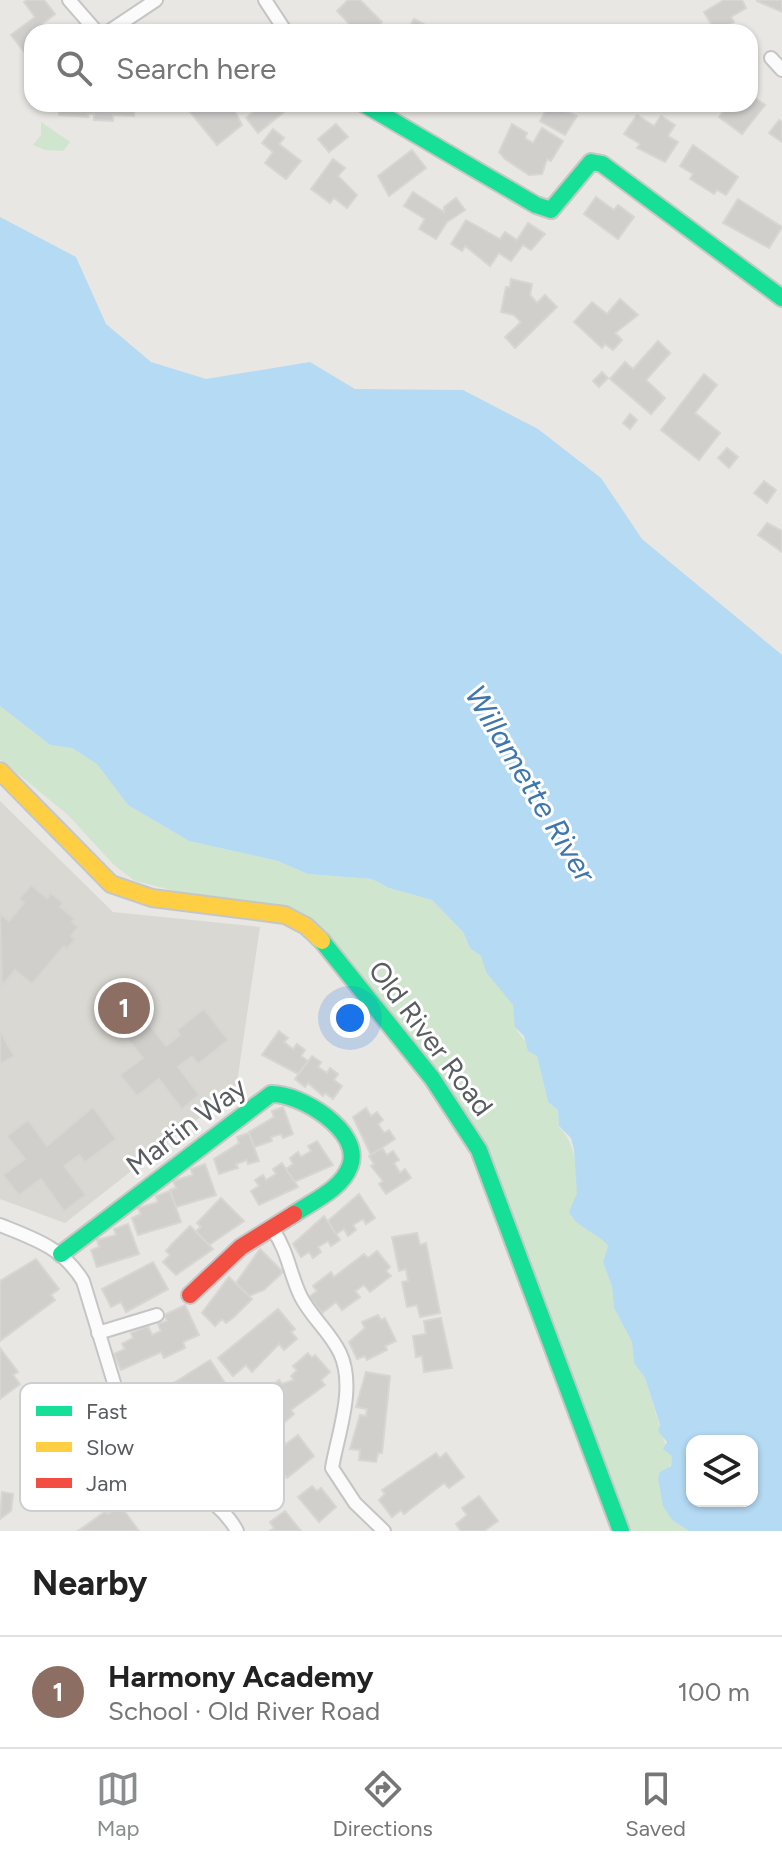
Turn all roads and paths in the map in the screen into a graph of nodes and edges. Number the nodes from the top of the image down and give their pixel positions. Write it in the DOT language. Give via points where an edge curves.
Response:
graph roads {
  1 [pos="69,0"];
  2 [pos="156,0"];
  3 [pos="265,0"];
  4 [pos="90,24"];
  5 [pos="120,24"];
  6 [pos="281,24"];
  7 [pos="771,58"];
  8 [pos="782,70"];
  9 [pos="378,112"];
  10 [pos="782,298"];
  11 [pos="0,771"];
  12 [pos="0,1225"];
  13 [pos="273,1230"];
  14 [pos="61,1254"];
  15 [pos="190,1295"];
  16 [pos="157,1315"];
  17 [pos="98,1333"];
  18 [pos="112,1383"];
  19 [pos="219,1511"];
  20 [pos="237,1531"];
  21 [pos="384,1531"];
  22 [pos="621,1531"];
  1 -- 4 [label="street"];
  2 -- 5 [label="street"];
  3 -- 6 [label="street"];
  7 -- 8 [label="street"];
  9 -- 10 [label="street" via="551,210 581,170 591,162 602,164"];
  11 -- 22 [label="street, Old River Road" via="111,884 152,898 285,915 335,953 432,1078 479,1150"];
  12 -- 14 [label="street"];
  13 -- 14 [label="street, Martin Way" via="337,1186 352,1159 348,1141 323,1114 281,1091"];
  13 -- 15 [label="street, Martin Way" via="241,1247"];
  13 -- 21 [label="street" via="289,1257 299,1293 340,1353 345,1369 345,1400 332,1468 355,1503"];
  14 -- 17 [label="street" via="83,1281"];
  16 -- 17 [label="street"];
  17 -- 18 [label="street"];
  19 -- 20 [label="street"];
}
